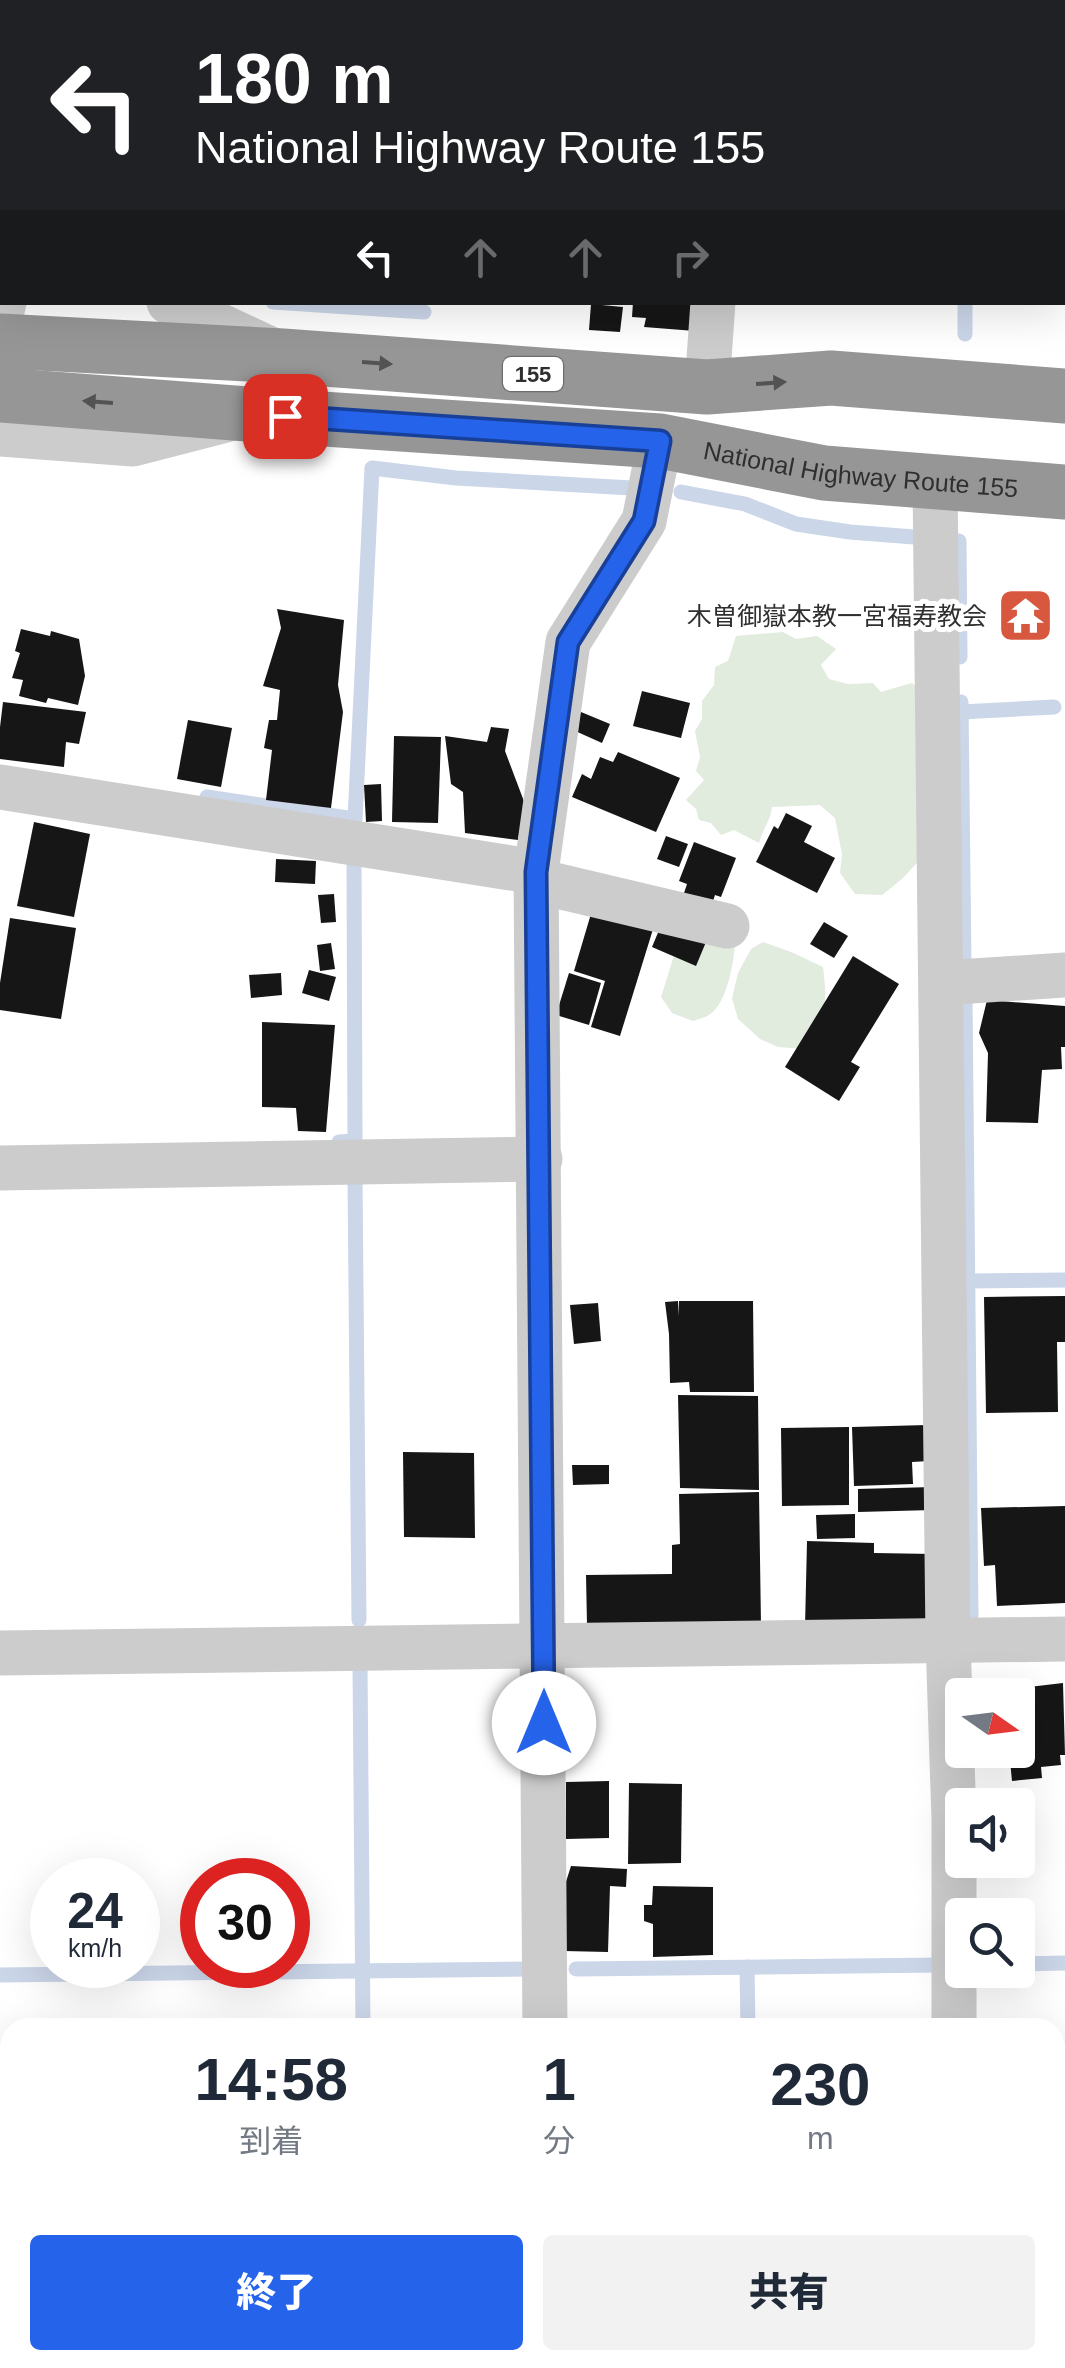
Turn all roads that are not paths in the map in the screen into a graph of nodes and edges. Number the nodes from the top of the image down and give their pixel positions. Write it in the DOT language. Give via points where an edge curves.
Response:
graph roads {
  1 [pos="175,305"];
  2 [pos="713,305"];
  3 [pos="0,341"];
  4 [pos="283,356"];
  5 [pos="707,387"];
  6 [pos="0,395"];
  7 [pos="1065,396"];
  8 [pos="247,414"];
  9 [pos="0,434"];
  10 [pos="660,441"];
  11 [pos="935,483"];
  12 [pos="1065,492"];
  13 [pos="0,786"];
  14 [pos="537,876"];
  15 [pos="727,926"];
  16 [pos="1065,975"];
  17 [pos="942,983"];
  18 [pos="540,1159"];
  19 [pos="0,1168"];
  20 [pos="1065,1639"];
  21 [pos="948,1640"];
  22 [pos="544,1647"];
  23 [pos="0,1653"];
  24 [pos="546,2018"];
  25 [pos="954,2018"];
  1 -- 4 [label="street"];
  2 -- 5 [label="street"];
  3 -- 4 [label="highway, 155"];
  4 -- 5 [label="highway, 155, one-way"];
  5 -- 7 [label="highway, 155, one-way" via="830,378"];
  8 -- 6 [label="highway, National Highway Route 155, one-way"];
  8 -- 9 [label="street" via="133,444"];
  8 -- 10 [label="highway, National Highway Route 155"];
  10 -- 11 [label="highway, National Highway Route 155" via="824,474"];
  10 -- 14 [label="street" via="644,521 568,642"];
  11 -- 12 [label="highway, National Highway Route 155"];
  11 -- 17 [label="street"];
  13 -- 14 [label="street"];
  14 -- 15 [label="street"];
  14 -- 18 [label="street"];
  16 -- 17 [label="street"];
  17 -- 21 [label="street"];
  18 -- 19 [label="street"];
  18 -- 22 [label="street"];
  20 -- 21 [label="street"];
  21 -- 22 [label="street"];
  21 -- 25 [label="street"];
  22 -- 23 [label="street"];
  22 -- 24 [label="street"];
}
